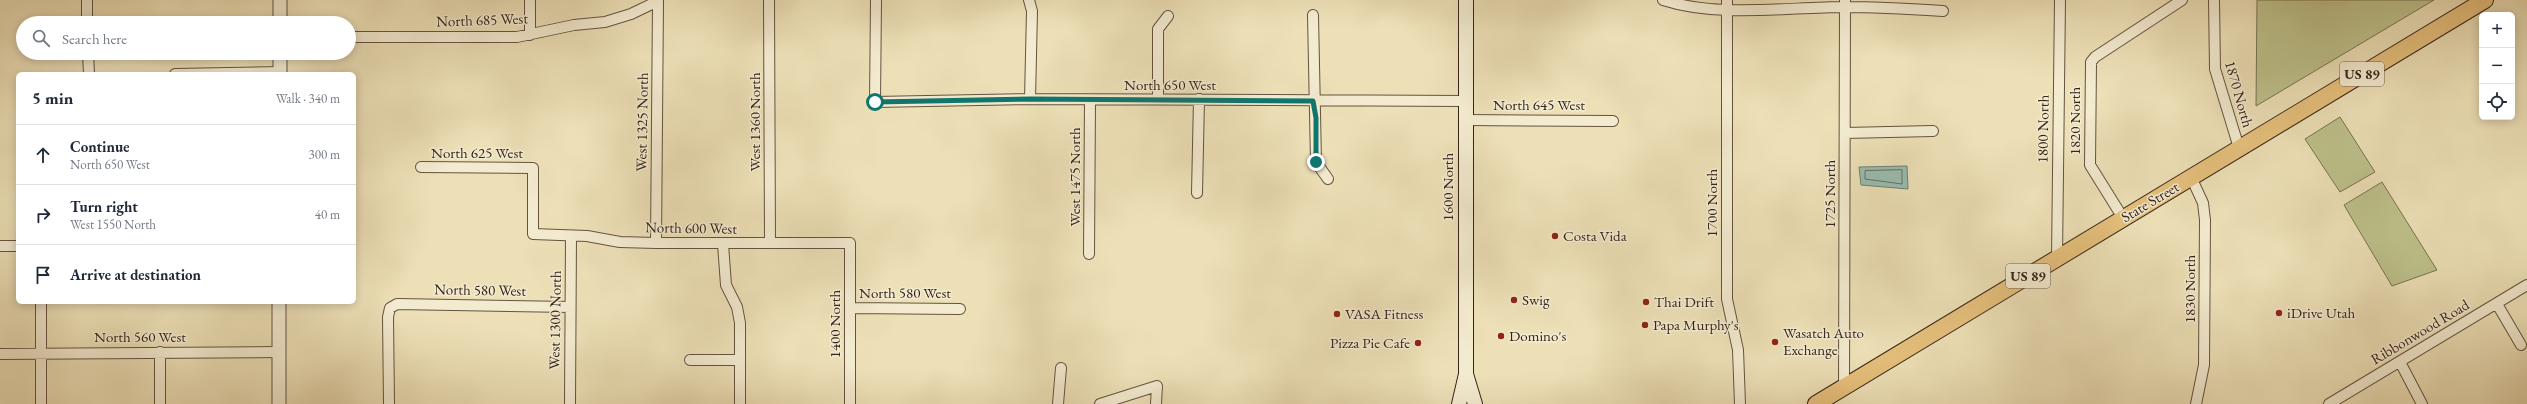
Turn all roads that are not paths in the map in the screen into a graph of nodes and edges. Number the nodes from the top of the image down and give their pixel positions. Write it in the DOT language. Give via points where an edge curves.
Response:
graph roads {
  1 [pos="87,0"];
  2 [pos="280,0"];
  3 [pos="530,0"];
  4 [pos="769,0"];
  5 [pos="876,0"];
  6 [pos="1030,0"];
  7 [pos="1466,0"];
  8 [pos="1663,0"];
  9 [pos="2060,0"];
  10 [pos="2182,0"];
  11 [pos="2214,0"];
  12 [pos="2485,0"];
  13 [pos="658,1"];
  14 [pos="1845,4"];
  15 [pos="1727,5"];
  16 [pos="1943,10"];
  17 [pos="1313,15"];
  18 [pos="88,16"];
  19 [pos="280,16"];
  20 [pos="1168,16"];
  21 [pos="530,35"];
  22 [pos="356,37"];
  23 [pos="88,60"];
  24 [pos="280,60"];
  25 [pos="89,72"];
  26 [pos="280,72"];
  27 [pos="1030,99"];
  28 [pos="1090,100"];
  29 [pos="1158,100"];
  30 [pos="1199,100"];
  31 [pos="1313,101"];
  32 [pos="1466,101"];
  33 [pos="1465,120"];
  34 [pos="1613,121"];
  35 [pos="1933,131"];
  36 [pos="1845,132"];
  37 [pos="2239,148"];
  38 [pos="421,168"];
  39 [pos="2191,177"];
  40 [pos="1328,179"];
  41 [pos="1197,192"];
  42 [pos="2123,218"];
  43 [pos="533,234"];
  44 [pos="571,236"];
  45 [pos="656,243"];
  46 [pos="770,243"];
  47 [pos="850,243"];
  48 [pos="723,244"];
  49 [pos="0,246"];
  50 [pos="16,246"];
  51 [pos="1089,254"];
  52 [pos="2057,259"];
  53 [pos="2527,285"];
  54 [pos="41,304"];
  55 [pos="280,304"];
  56 [pos="2497,304"];
  57 [pos="570,307"];
  58 [pos="850,308"];
  59 [pos="960,309"];
  60 [pos="2521,345"];
  61 [pos="160,352"];
  62 [pos="279,352"];
  63 [pos="41,353"];
  64 [pos="0,354"];
  65 [pos="690,360"];
  66 [pos="740,360"];
  67 [pos="2400,362"];
  68 [pos="1061,368"];
  69 [pos="1466,374"];
  70 [pos="1844,387"];
  71 [pos="41,404"];
  72 [pos="160,404"];
  73 [pos="279,404"];
  74 [pos="389,404"];
  75 [pos="570,404"];
  76 [pos="740,404"];
  77 [pos="850,404"];
  78 [pos="1058,404"];
  79 [pos="1100,404"];
  80 [pos="1156,404"];
  81 [pos="1459,404"];
  82 [pos="1475,404"];
  83 [pos="1740,404"];
  84 [pos="1816,404"];
  85 [pos="2196,404"];
  86 [pos="2329,404"];
  87 [pos="2422,404"];
  1 -- 18 [label="street"];
  2 -- 19 [label="street"];
  3 -- 21 [label="street"];
  4 -- 46 [label="street, West 1360 North"];
  5 -- 27 [label="street, North 650 West" via="875,102"];
  6 -- 27 [label="street"];
  7 -- 32 [label="main road, 1600 North"];
  8 -- 15 [label="street" via="1679,5"];
  9 -- 52 [label="street, 1800 North"];
  10 -- 42 [label="street, 1820 North" via="2091,62 2090,165"];
  11 -- 37 [label="street, 1870 North" via="2215,69"];
  12 -- 37 [label="main road, State Street / US 89"];
  13 -- 21 [label="street, North 685 West" via="631,14 605,22 574,25"];
  13 -- 45 [label="street, West 1325 North"];
  14 -- 15 [label="street"];
  14 -- 16 [label="street"];
  14 -- 36 [label="street, 1725 North"];
  15 -- 83 [label="street, 1700 North" via="1727,299 1738,350"];
  17 -- 31 [label="street"];
  20 -- 29 [label="street" via="1158,29"];
  21 -- 22 [label="street, North 685 West"];
  23 -- 25 [label="street"];
  24 -- 26 [label="street"];
  27 -- 28 [label="street, North 650 West"];
  28 -- 29 [label="street, North 650 West"];
  28 -- 51 [label="street, West 1475 North"];
  29 -- 30 [label="street, North 650 West"];
  30 -- 31 [label="street, North 650 West"];
  30 -- 41 [label="street"];
  31 -- 32 [label="street, North 650 West"];
  31 -- 40 [label="street" via="1316,118 1316,162"];
  32 -- 33 [label="main road, 1600 North"];
  33 -- 34 [label="street, North 645 West"];
  33 -- 69 [label="main road, 1600 North"];
  35 -- 36 [label="street"];
  36 -- 70 [label="street, 1725 North"];
  37 -- 39 [label="main road, State Street / US 89"];
  38 -- 43 [label="street, North 625 West" via="533,168"];
  39 -- 42 [label="main road, State Street / US 89"];
  39 -- 85 [label="street, 1830 North" via="2203,203 2205,220 2204,365"];
  42 -- 52 [label="main road, State Street / US 89"];
  43 -- 44 [label="street, North 600 West"];
  44 -- 45 [label="street, North 600 West"];
  44 -- 57 [label="street, West 1300 North"];
  45 -- 48 [label="street, North 600 West"];
  46 -- 47 [label="street, North 600 West"];
  46 -- 48 [label="street, North 600 West"];
  47 -- 58 [label="street, 1400 North"];
  48 -- 66 [label="street" via="726,285 737,307 740,323"];
  49 -- 50 [label="street"];
  52 -- 70 [label="main road, State Street / US 89"];
  53 -- 56 [label="street, Ribbonwood Road"];
  54 -- 63 [label="street"];
  55 -- 62 [label="street"];
  56 -- 60 [label="street"];
  56 -- 67 [label="street, Ribbonwood Road"];
  57 -- 74 [label="street, North 580 West" via="397,304 390,308 388,317"];
  57 -- 75 [label="street, West 1300 North"];
  58 -- 59 [label="street, North 580 West"];
  58 -- 77 [label="street, 1400 North"];
  61 -- 62 [label="street, North 560 West"];
  61 -- 63 [label="street, North 560 West"];
  61 -- 72 [label="street"];
  62 -- 73 [label="street"];
  63 -- 64 [label="street, North 560 West"];
  63 -- 71 [label="street"];
  65 -- 66 [label="street"];
  66 -- 76 [label="street"];
  67 -- 86 [label="street, Ribbonwood Road"];
  67 -- 87 [label="street"];
  68 -- 78 [label="street"];
  69 -- 81 [label="main road, 1600 North"];
  69 -- 82 [label="main road, 1600 North"];
  70 -- 84 [label="main road, State Street / US 89"];
  79 -- 80 [label="street" via="1157,386"];
}
